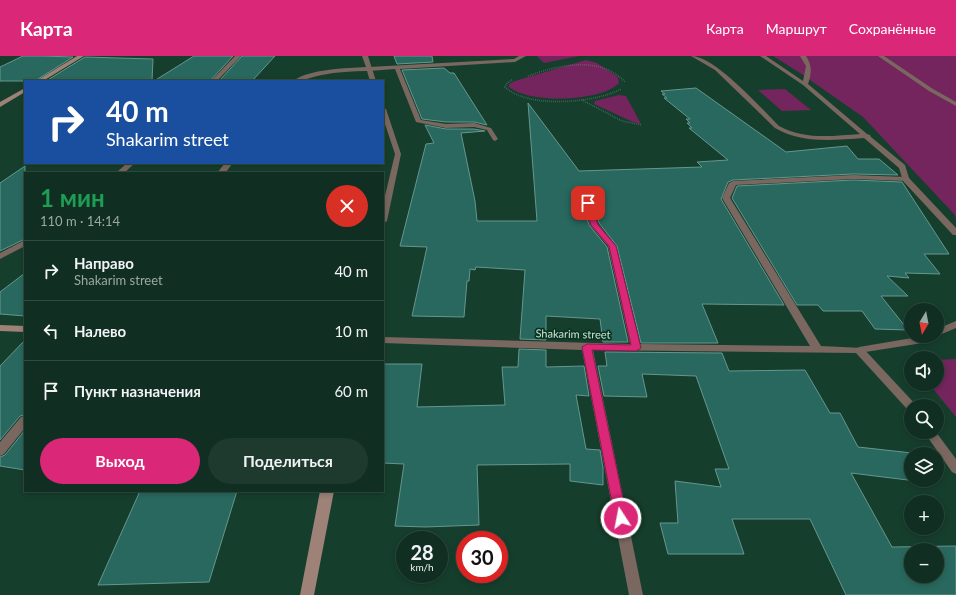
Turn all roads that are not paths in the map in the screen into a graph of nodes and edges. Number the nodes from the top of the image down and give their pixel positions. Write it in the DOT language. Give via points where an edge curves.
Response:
graph roads {
  1 [pos="81,56"];
  2 [pos="238,56"];
  3 [pos="365,56"];
  4 [pos="523,56"];
  5 [pos="694,56"];
  6 [pos="763,56"];
  7 [pos="803,56"];
  8 [pos="881,56"];
  9 [pos="397,68"];
  10 [pos="369,69"];
  11 [pos="42,80"];
  12 [pos="215,80"];
  13 [pos="299,80"];
  14 [pos="373,80"];
  15 [pos="805,84"];
  16 [pos="24,91"];
  17 [pos="956,104"];
  18 [pos="0,105"];
  19 [pos="384,112"];
  20 [pos="868,136"];
  21 [pos="495,139"];
  22 [pos="130,164"];
  23 [pos="228,164"];
  24 [pos="121,172"];
  25 [pos="222,172"];
  26 [pos="906,179"];
  27 [pos="584,192"];
  28 [pos="384,217"];
  29 [pos="944,220"];
  30 [pos="956,233"];
  31 [pos="956,240"];
  32 [pos="24,243"];
  33 [pos="0,256"];
  34 [pos="956,324"];
  35 [pos="0,328"];
  36 [pos="24,329"];
  37 [pos="944,330"];
  38 [pos="384,340"];
  39 [pos="904,343"];
  40 [pos="587,347"];
  41 [pos="636,348"];
  42 [pos="817,349"];
  43 [pos="859,350"];
  44 [pos="904,399"];
  45 [pos="24,421"];
  46 [pos="935,439"];
  47 [pos="0,451"];
  48 [pos="956,469"];
  49 [pos="327,492"];
  50 [pos="307,595"];
  51 [pos="636,595"];
  1 -- 11 [label="street"];
  2 -- 12 [label="street"];
  3 -- 10 [label="street"];
  4 -- 9 [label="street" via="515,60"];
  5 -- 20 [label="street" via="717,69 785,132 813,138"];
  6 -- 15 [label="street"];
  7 -- 15 [label="street" via="808,62 809,71"];
  8 -- 17 [label="street"];
  9 -- 10 [label="street"];
  9 -- 21 [label="street" via="418,121 446,126 474,125 489,129"];
  10 -- 13 [label="street" via="355,69"];
  10 -- 14 [label="street"];
  15 -- 20 [label="street"];
  16 -- 18 [label="street"];
  19 -- 28 [label="street" via="398,154"];
  20 -- 26 [label="street" via="902,167"];
  22 -- 24 [label="street"];
  23 -- 25 [label="street"];
  26 -- 29 [label="street"];
  26 -- 42 [label="street" via="853,177 733,183 726,198"];
  27 -- 41 [label="street" via="594,225 612,246"];
  29 -- 30 [label="street"];
  29 -- 31 [label="street"];
  32 -- 33 [label="street"];
  34 -- 37 [label="street"];
  35 -- 36 [label="street"];
  38 -- 40 [label="street, Shakarim street"];
  39 -- 43 [label="street, Shakarim street"];
  40 -- 41 [label="street, Shakarim street"];
  40 -- 51 [label="street"];
  41 -- 42 [label="street, Shakarim street"];
  42 -- 43 [label="street, Shakarim street"];
  43 -- 44 [label="street"];
  45 -- 47 [label="street"];
  46 -- 48 [label="street"];
  49 -- 50 [label="street"];
}
